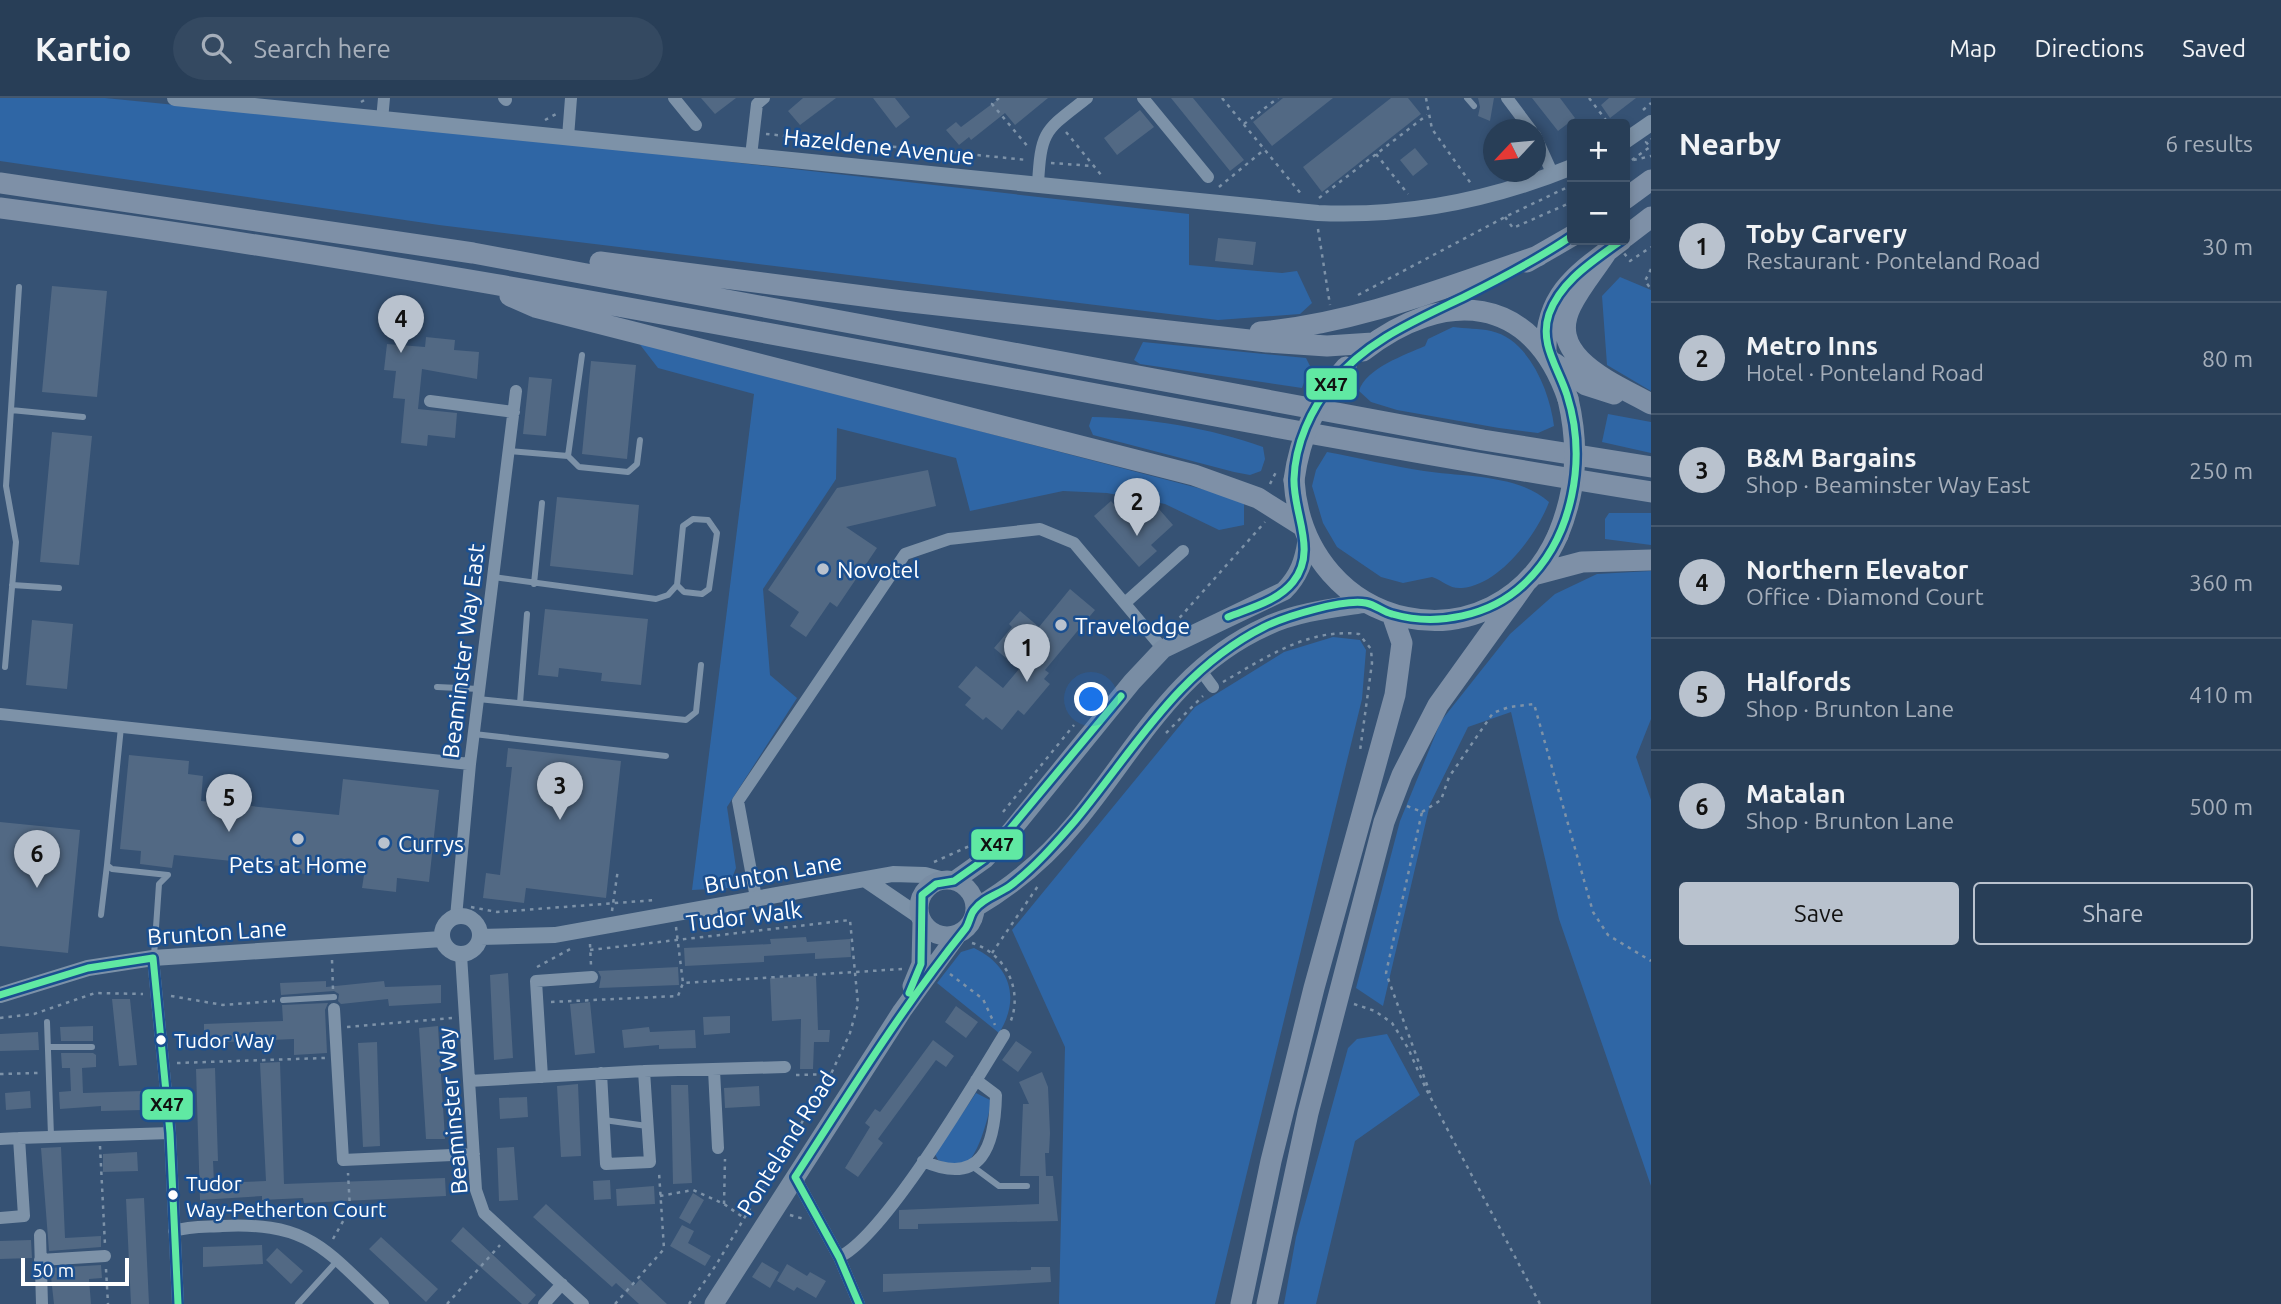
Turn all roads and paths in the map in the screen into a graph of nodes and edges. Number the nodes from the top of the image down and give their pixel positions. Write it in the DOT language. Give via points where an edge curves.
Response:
graph roads {
  1 [pos="175,98"];
  2 [pos="384,98"];
  3 [pos="571,98"];
  4 [pos="674,98"];
  5 [pos="764,98"];
  6 [pos="992,98"];
  7 [pos="999,98"];
  8 [pos="1087,98"];
  9 [pos="1143,98"];
  10 [pos="1222,98"];
  11 [pos="1278,98"];
  12 [pos="1426,98"];
  13 [pos="1467,98"];
  14 [pos="1507,98"];
  15 [pos="1589,98"];
  16 [pos="198,99"];
  17 [pos="992,104"];
  18 [pos="1474,106"];
  19 [pos="1427,114"];
  20 [pos="1523,119"];
  21 [pos="1605,119"];
  22 [pos="382,120"];
  23 [pos="1058,121"];
  24 [pos="1651,123"];
  25 [pos="1244,124"];
  26 [pos="695,125"];
  27 [pos="568,137"];
  28 [pos="1630,138"];
  29 [pos="1651,139"];
  30 [pos="1265,149"];
  31 [pos="1376,154"];
  32 [pos="751,156"];
  33 [pos="1651,156"];
  34 [pos="1546,159"];
  35 [pos="1029,161"];
  36 [pos="1630,161"];
  37 [pos="1630,162"];
  38 [pos="1567,169"];
  39 [pos="1553,175"];
  40 [pos="1208,177"];
  41 [pos="1104,178"];
  42 [pos="1651,180"];
  43 [pos="0,183"];
  44 [pos="1038,184"];
  45 [pos="1567,187"];
  46 [pos="1217,188"];
  47 [pos="1230,190"];
  48 [pos="1461,190"];
  49 [pos="1630,195"];
  50 [pos="1292,197"];
  51 [pos="1398,198"];
  52 [pos="1329,200"];
  53 [pos="1567,203"];
  54 [pos="1317,206"];
  55 [pos="0,208"];
  56 [pos="1504,217"];
  57 [pos="1651,217"];
  58 [pos="1630,232"];
  59 [pos="1567,239"];
  60 [pos="1613,245"];
  61 [pos="1615,245"];
  62 [pos="1619,245"];
  63 [pos="1651,247"];
  64 [pos="473,253"];
  65 [pos="1538,256"];
  66 [pos="1651,269"];
  67 [pos="468,280"];
  68 [pos="19,287"];
  69 [pos="1651,289"];
  70 [pos="1353,298"];
  71 [pos="1342,304"];
  72 [pos="1426,316"];
  73 [pos="1216,335"];
  74 [pos="1373,343"];
  75 [pos="582,355"];
  76 [pos="1550,356"];
  77 [pos="516,391"];
  78 [pos="430,401"];
  79 [pos="1651,404"];
  80 [pos="10,411"];
  81 [pos="514,412"];
  82 [pos="83,417"];
  83 [pos="640,440"];
  84 [pos="509,451"];
  85 [pos="568,456"];
  86 [pos="4,458"];
  87 [pos="1651,467"];
  88 [pos="1651,492"];
  89 [pos="4,501"];
  90 [pos="542,503"];
  91 [pos="1304,533"];
  92 [pos="1183,551"];
  93 [pos="1651,560"];
  94 [pos="493,577"];
  95 [pos="1530,578"];
  96 [pos="534,584"];
  97 [pos="12,585"];
  98 [pos="677,585"];
  99 [pos="59,588"];
  100 [pos="1125,603"];
  101 [pos="1366,603"];
  102 [pos="527,614"];
  103 [pos="1392,614"];
  104 [pos="1163,649"];
  105 [pos="701,665"];
  106 [pos="5,667"];
  107 [pos="1199,668"];
  108 [pos="438,687"];
  109 [pos="1213,687"];
  110 [pos="479,694"];
  111 [pos="520,703"];
  112 [pos="0,714"];
  113 [pos="121,727"];
  114 [pos="474,734"];
  115 [pos="1360,752"];
  116 [pos="666,756"];
  117 [pos="470,764"];
  118 [pos="1403,804"];
  119 [pos="1422,812"];
  120 [pos="107,865"];
  121 [pos="618,869"];
  122 [pos="866,880"];
  123 [pos="949,881"];
  124 [pos="756,898"];
  125 [pos="663,900"];
  126 [pos="612,904"];
  127 [pos="975,908"];
  128 [pos="457,911"];
  129 [pos="674,913"];
  130 [pos="101,915"];
  131 [pos="921,919"];
  132 [pos="613,924"];
  133 [pos="480,937"];
  134 [pos="954,938"];
  135 [pos="442,939"];
  136 [pos="590,939"];
  137 [pos="678,940"];
  138 [pos="331,947"];
  139 [pos="590,950"];
  140 [pos="461,955"];
  141 [pos="153,958"];
  142 [pos="1651,961"];
  143 [pos="909,968"];
  144 [pos="857,971"];
  145 [pos="946,971"];
  146 [pos="592,977"];
  147 [pos="536,981"];
  148 [pos="683,983"];
  149 [pos="157,994"];
  150 [pos="0,995"];
  151 [pos="1338,999"];
  152 [pos="283,1000"];
  153 [pos="538,1002"];
  154 [pos="334,1003"];
  155 [pos="902,1011"];
  156 [pos="465,1017"];
  157 [pos="0,1018"];
  158 [pos="47,1023"];
  159 [pos="336,1028"];
  160 [pos="1004,1035"];
  161 [pos="92,1046"];
  162 [pos="48,1047"];
  163 [pos="338,1057"];
  164 [pos="164,1063"];
  165 [pos="785,1067"];
  166 [pos="714,1070"];
  167 [pos="644,1071"];
  168 [pos="48,1072"];
  169 [pos="601,1073"];
  170 [pos="0,1074"];
  171 [pos="831,1074"];
  172 [pos="542,1077"];
  173 [pos="976,1080"];
  174 [pos="469,1081"];
  175 [pos="1433,1099"];
  176 [pos="603,1120"];
  177 [pos="647,1126"];
  178 [pos="170,1133"];
  179 [pos="100,1134"];
  180 [pos="51,1136"];
  181 [pos="19,1138"];
  182 [pos="0,1139"];
  183 [pos="718,1148"];
  184 [pos="474,1154"];
  185 [pos="348,1160"];
  186 [pos="923,1161"];
  187 [pos="650,1162"];
  188 [pos="971,1165"];
  189 [pos="795,1177"];
  190 [pos="1027,1186"];
  191 [pos="660,1196"];
  192 [pos="724,1204"];
  193 [pos="790,1215"];
  194 [pos="0,1218"];
  195 [pos="744,1218"];
  196 [pos="805,1219"];
  197 [pos="762,1230"];
  198 [pos="174,1231"];
  199 [pos="40,1235"];
  200 [pos="509,1235"];
  201 [pos="327,1251"];
  202 [pos="105,1256"];
  203 [pos="839,1257"];
  204 [pos="40,1260"];
  205 [pos="337,1261"];
  206 [pos="562,1284"];
  207 [pos="42,1304"];
  208 [pos="107,1304"];
  209 [pos="178,1304"];
  210 [pos="298,1304"];
  211 [pos="383,1304"];
  212 [pos="447,1304"];
  213 [pos="544,1304"];
  214 [pos="583,1304"];
  215 [pos="615,1304"];
  216 [pos="689,1304"];
  217 [pos="714,1304"];
  218 [pos="859,1304"];
  219 [pos="1241,1304"];
  220 [pos="1267,1304"];
  221 [pos="1540,1304"];
  1 -- 16 [label="street, Hazeldene Avenue"];
  2 -- 22 [label="street"];
  3 -- 27 [label="street"];
  4 -- 26 [label="street"];
  5 -- 32 [label="street" via="757,104"];
  6 -- 17 [label="path"];
  7 -- 17 [label="path"];
  8 -- 23 [label="street"];
  9 -- 40 [label="street"];
  10 -- 25 [label="path"];
  11 -- 25 [label="path"];
  12 -- 19 [label="path"];
  13 -- 18 [label="lane"];
  14 -- 20 [label="street"];
  15 -- 21 [label="path"];
  16 -- 22 [label="street, Hazeldene Avenue"];
  17 -- 35 [label="path" via="1024,140"];
  19 -- 31 [label="path"];
  19 -- 48 [label="path" via="1432,130 1474,188"];
  22 -- 27 [label="street, Hazeldene Avenue"];
  23 -- 41 [label="path"];
  23 -- 44 [label="street" via="1046,131 1040,145"];
  24 -- 28 [label="street"];
  25 -- 30 [label="path"];
  27 -- 32 [label="street, Hazeldene Avenue"];
  29 -- 36 [label="path, bridge" via="1646,142 1650,147"];
  30 -- 46 [label="path"];
  30 -- 50 [label="path" via="1304,198"];
  31 -- 51 [label="path" via="1410,197"];
  31 -- 54 [label="path"];
  32 -- 44 [label="street, Hazeldene Avenue"];
  33 -- 37 [label="path"];
  34 -- 39 [label="street"];
  38 -- 39 [label="street, Hazeldene Avenue"];
  39 -- 54 [label="street, Hazeldene Avenue" via="1519,188 1409,211"];
  40 -- 46 [label="path"];
  42 -- 49 [label="highway"];
  43 -- 64 [label="highway"];
  44 -- 54 [label="street, Hazeldene Avenue"];
  45 -- 56 [label="path"];
  46 -- 47 [label="path"];
  52 -- 54 [label="path"];
  53 -- 56 [label="path" via="1513,228"];
  54 -- 71 [label="path" via="1319,247 1331,309"];
  55 -- 67 [label="highway"];
  56 -- 70 [label="path"];
  57 -- 58 [label="highway"];
  59 -- 65 [label="highway"];
  60 -- 76 [label="highway" via="1560,293 1550,313"];
  61 -- 79 [label="highway" via="1571,306 1566,324 1568,344 1582,364"];
  62 -- 63 [label="path, bridge" via="1630,261"];
  64 -- 73 [label="highway" via="533,253 876,298"];
  64 -- 87 [label="highway"];
  65 -- 72 [label="highway"];
  65 -- 73 [label="highway" via="1395,306 1331,322"];
  66 -- 69 [label="path" via="1645,281"];
  67 -- 88 [label="highway"];
  67 -- 91 [label="highway" via="536,307 1194,475 1258,498"];
  68 -- 80 [label="lane"];
  72 -- 74 [label="highway"];
  72 -- 76 [label="highway" via="1447,311 1491,314 1520,328"];
  73 -- 74 [label="highway" via="1327,346"];
  74 -- 91 [label="highway, bridge" via="1332,383 1310,419 1294,480"];
  75 -- 85 [label="lane"];
  76 -- 79 [label="highway" via="1586,385"];
  76 -- 95 [label="highway, bridge" via="1568,398 1575,477 1558,535"];
  77 -- 81 [label="street, Beaminster Way East"];
  78 -- 81 [label="street"];
  80 -- 82 [label="lane"];
  80 -- 86 [label="lane"];
  81 -- 84 [label="street, Beaminster Way East"];
  83 -- 85 [label="lane" via="637,464 628,472 579,467"];
  84 -- 85 [label="lane"];
  84 -- 94 [label="street, Beaminster Way East"];
  86 -- 89 [label="lane"];
  89 -- 97 [label="lane" via="16,542"];
  90 -- 96 [label="lane"];
  91 -- 101 [label="highway" via="1331,577"];
  91 -- 104 [label="main road" via="1304,561 1296,580 1284,591"];
  92 -- 100 [label="street"];
  93 -- 95 [label="highway" via="1582,562"];
  94 -- 96 [label="lane"];
  94 -- 110 [label="street, Beaminster Way East"];
  95 -- 103 [label="highway" via="1504,599 1459,617 1420,620"];
  95 -- 151 [label="highway" via="1451,684 1402,775 1384,822"];
  96 -- 98 [label="lane" via="656,599"];
  97 -- 99 [label="lane"];
  97 -- 106 [label="lane"];
  98 -- 98 [label="lane" via="684,592 702,594 709,589 717,533 708,520 693,519 683,526"];
  100 -- 104 [label="street"];
  100 -- 124 [label="street" via="1074,542 1040,529 949,539 905,554 738,801"];
  101 -- 103 [label="highway"];
  101 -- 107 [label="main road" via="1269,625 1228,646"];
  102 -- 111 [label="lane"];
  103 -- 219 [label="highway" via="1402,643 1395,695 1314,988"];
  104 -- 123 [label="main road" via="1011,831 985,859"];
  105 -- 111 [label="lane" via="696,712 686,720"];
  107 -- 109 [label="street"];
  107 -- 127 [label="main road" via="1147,726 1075,823 1004,891"];
  108 -- 110 [label="lane"];
  109 -- 115 [label="path" via="1307,639 1329,633 1359,634 1371,649 1372,663"];
  110 -- 111 [label="lane"];
  110 -- 114 [label="street, Beaminster Way East"];
  112 -- 113 [label="street"];
  113 -- 117 [label="street"];
  113 -- 120 [label="lane"];
  114 -- 116 [label="lane"];
  114 -- 117 [label="street, Beaminster Way East"];
  117 -- 128 [label="street, Beaminster Way East"];
  118 -- 119 [label="path"];
  119 -- 142 [label="path" via="1441,800 1449,777 1493,713 1534,704 1593,912 1608,935"];
  119 -- 175 [label="path" via="1387,973"];
  120 -- 130 [label="lane"];
  120 -- 141 [label="lane" via="168,875 159,884"];
  121 -- 126 [label="path"];
  122 -- 123 [label="street, Brunton Lane" via="893,874"];
  122 -- 124 [label="street, Brunton Lane"];
  122 -- 131 [label="street, Brunton Lane"];
  123 -- 127 [label="main road" via="965,887"];
  123 -- 131 [label="main road" via="931,885 922,895"];
  124 -- 129 [label="street, Brunton Lane"];
  125 -- 126 [label="path"];
  126 -- 128 [label="path"];
  126 -- 132 [label="path"];
  127 -- 134 [label="main road" via="966,929"];
  128 -- 133 [label="street" via="473,921"];
  128 -- 135 [label="street" via="443,928"];
  129 -- 132 [label="street, Brunton Lane"];
  129 -- 137 [label="path"];
  131 -- 134 [label="main road" via="931,932"];
  131 -- 155 [label="main road, Ponteland Road" via="921,964"];
  132 -- 133 [label="street, Brunton Lane" via="555,934"];
  133 -- 140 [label="street" via="472,951"];
  134 -- 155 [label="main road, Ponteland Road"];
  134 -- 160 [label="path" via="987,947 1003,963 1014,987 1014,1012"];
  135 -- 138 [label="street, Brunton Lane"];
  135 -- 140 [label="street" via="449,950"];
  136 -- 147 [label="path" via="536,968"];
  137 -- 139 [label="path, Tudor Walk"];
  137 -- 144 [label="path, Tudor Walk" via="850,920"];
  137 -- 148 [label="path"];
  138 -- 141 [label="street, Brunton Lane"];
  138 -- 154 [label="path"];
  140 -- 156 [label="street, Beaminster Way"];
  141 -- 149 [label="street"];
  141 -- 150 [label="street, Brunton Lane" via="88,968"];
  143 -- 144 [label="path"];
  144 -- 148 [label="path"];
  144 -- 171 [label="path" via="858,1004"];
  145 -- 160 [label="path" via="983,999"];
  146 -- 147 [label="street"];
  147 -- 153 [label="street"];
  148 -- 153 [label="path" via="678,996"];
  149 -- 152 [label="path" via="223,1005"];
  149 -- 157 [label="path" via="94,993 34,1014"];
  149 -- 164 [label="street"];
  151 -- 175 [label="path" via="1375,1011 1392,1023"];
  151 -- 220 [label="highway"];
  152 -- 154 [label="lane"];
  153 -- 172 [label="street"];
  154 -- 159 [label="street"];
  155 -- 189 [label="main road, Ponteland Road"];
  156 -- 159 [label="path"];
  156 -- 174 [label="street, Beaminster Way"];
  158 -- 162 [label="lane"];
  159 -- 163 [label="street"];
  160 -- 173 [label="street"];
  161 -- 162 [label="lane"];
  162 -- 168 [label="lane"];
  163 -- 164 [label="path"];
  163 -- 185 [label="street" via="343,1160"];
  164 -- 178 [label="street"];
  165 -- 166 [label="street"];
  165 -- 171 [label="path" via="787,1075"];
  166 -- 167 [label="street"];
  166 -- 183 [label="street"];
  167 -- 169 [label="street"];
  167 -- 177 [label="street"];
  168 -- 170 [label="path"];
  168 -- 180 [label="lane"];
  169 -- 172 [label="street"];
  169 -- 176 [label="street"];
  171 -- 195 [label="path"];
  172 -- 174 [label="street"];
  173 -- 186 [label="street"];
  173 -- 188 [label="street" via="996,1095 995,1130"];
  174 -- 184 [label="street, Beaminster Way"];
  175 -- 221 [label="path"];
  176 -- 177 [label="lane"];
  176 -- 187 [label="street" via="606,1164"];
  177 -- 187 [label="street"];
  178 -- 179 [label="street"];
  178 -- 198 [label="street"];
  179 -- 180 [label="street"];
  179 -- 202 [label="path"];
  180 -- 181 [label="street"];
  181 -- 182 [label="street"];
  181 -- 194 [label="street" via="24,1216"];
  183 -- 192 [label="path" via="726,1159"];
  184 -- 185 [label="street"];
  184 -- 200 [label="street, Beaminster Way" via="476,1190 484,1213"];
  185 -- 201 [label="path" via="350,1209"];
  186 -- 188 [label="street" via="946,1171"];
  186 -- 203 [label="street" via="859,1245"];
  187 -- 191 [label="path" via="659,1170"];
  188 -- 190 [label="lane" via="999,1186"];
  189 -- 197 [label="main road, Ponteland Road"];
  189 -- 203 [label="street"];
  191 -- 192 [label="path" via="693,1190"];
  191 -- 215 [label="path" via="664,1250"];
  192 -- 195 [label="path"];
  193 -- 196 [label="path"];
  195 -- 197 [label="path"];
  195 -- 216 [label="path"];
  197 -- 217 [label="main road, Ponteland Road"];
  198 -- 201 [label="street" via="262,1224 293,1232"];
  198 -- 209 [label="street"];
  199 -- 204 [label="street"];
  200 -- 206 [label="street, Beaminster Way"];
  200 -- 212 [label="path"];
  201 -- 205 [label="street"];
  202 -- 204 [label="street"];
  202 -- 208 [label="path"];
  203 -- 218 [label="street"];
  204 -- 207 [label="street"];
  205 -- 210 [label="lane"];
  205 -- 211 [label="street"];
  206 -- 213 [label="street"];
  206 -- 214 [label="street, Beaminster Way"];
}
